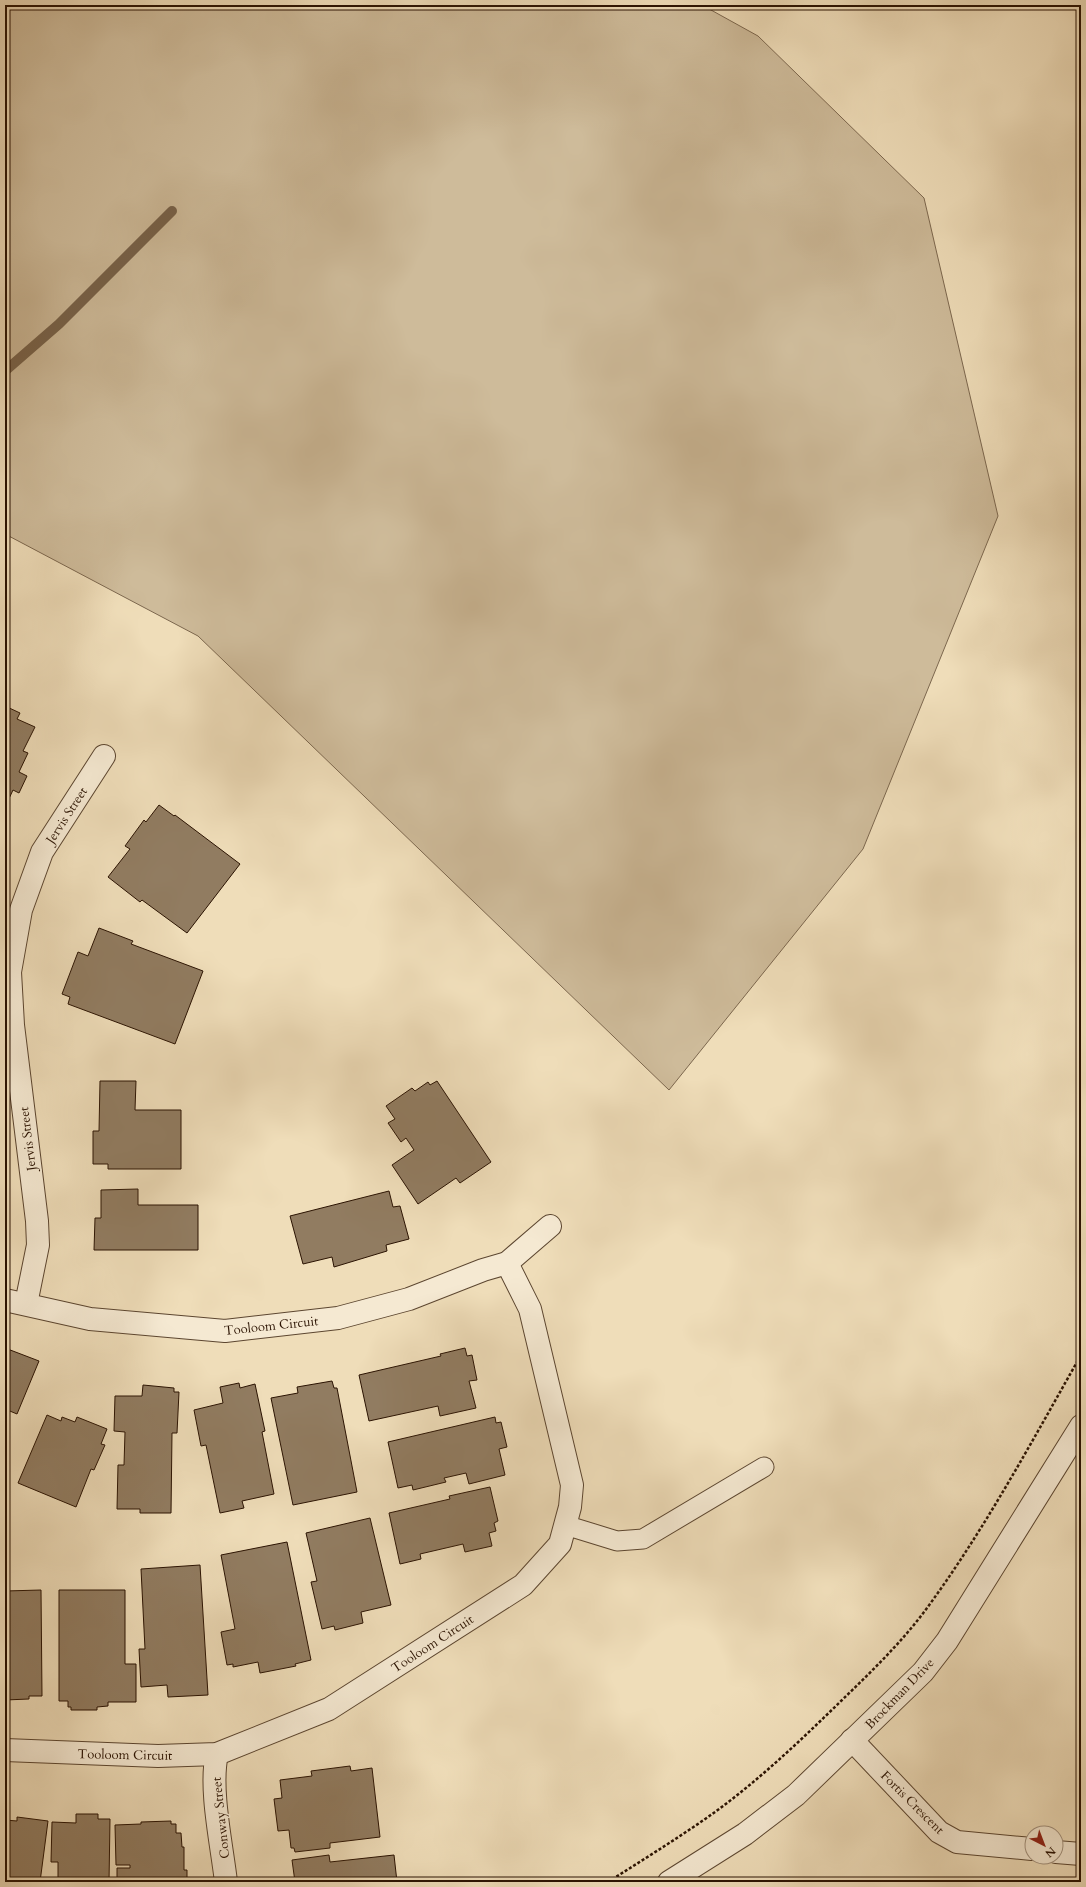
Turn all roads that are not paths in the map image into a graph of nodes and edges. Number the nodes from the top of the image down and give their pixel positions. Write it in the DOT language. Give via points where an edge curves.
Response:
graph roads {
  1 [pos="104,756"];
  2 [pos="550,1226"];
  3 [pos="507,1263"];
  4 [pos="15,1302"];
  5 [pos="1081,1426"];
  6 [pos="764,1467"];
  7 [pos="565,1526"];
  8 [pos="852,1740"];
  9 [pos="5,1750"];
  10 [pos="217,1754"];
  11 [pos="1024,1848"];
  12 [pos="1064,1853"];
  13 [pos="1081,1854"];
  14 [pos="226,1882"];
  15 [pos="668,1882"];
  1 -- 4 [label="street, Jervis Street" via="42,852 21,910 10,972 13,1025 38,1245"];
  2 -- 3 [label="street, Tooloom Circuit"];
  3 -- 4 [label="street, Tooloom Circuit" via="409,1299 338,1318 225,1331 90,1319"];
  3 -- 7 [label="street, Tooloom Circuit" via="530,1309 572,1486"];
  5 -- 8 [label="street, Brockman Drive" via="947,1641 923,1672"];
  6 -- 7 [label="lane" via="643,1539 618,1541"];
  7 -- 10 [label="street, Tooloom Circuit" via="560,1544 523,1584 329,1709"];
  8 -- 11 [label="street, Fortis Crescent" via="939,1832 957,1842"];
  8 -- 15 [label="street, Brockman Drive" via="790,1799 744,1834"];
  9 -- 10 [label="street, Tooloom Circuit" via="158,1756"];
  10 -- 14 [label="street, Conway Street" via="214,1764 217,1809"];
  12 -- 13 [label="street"];
}
